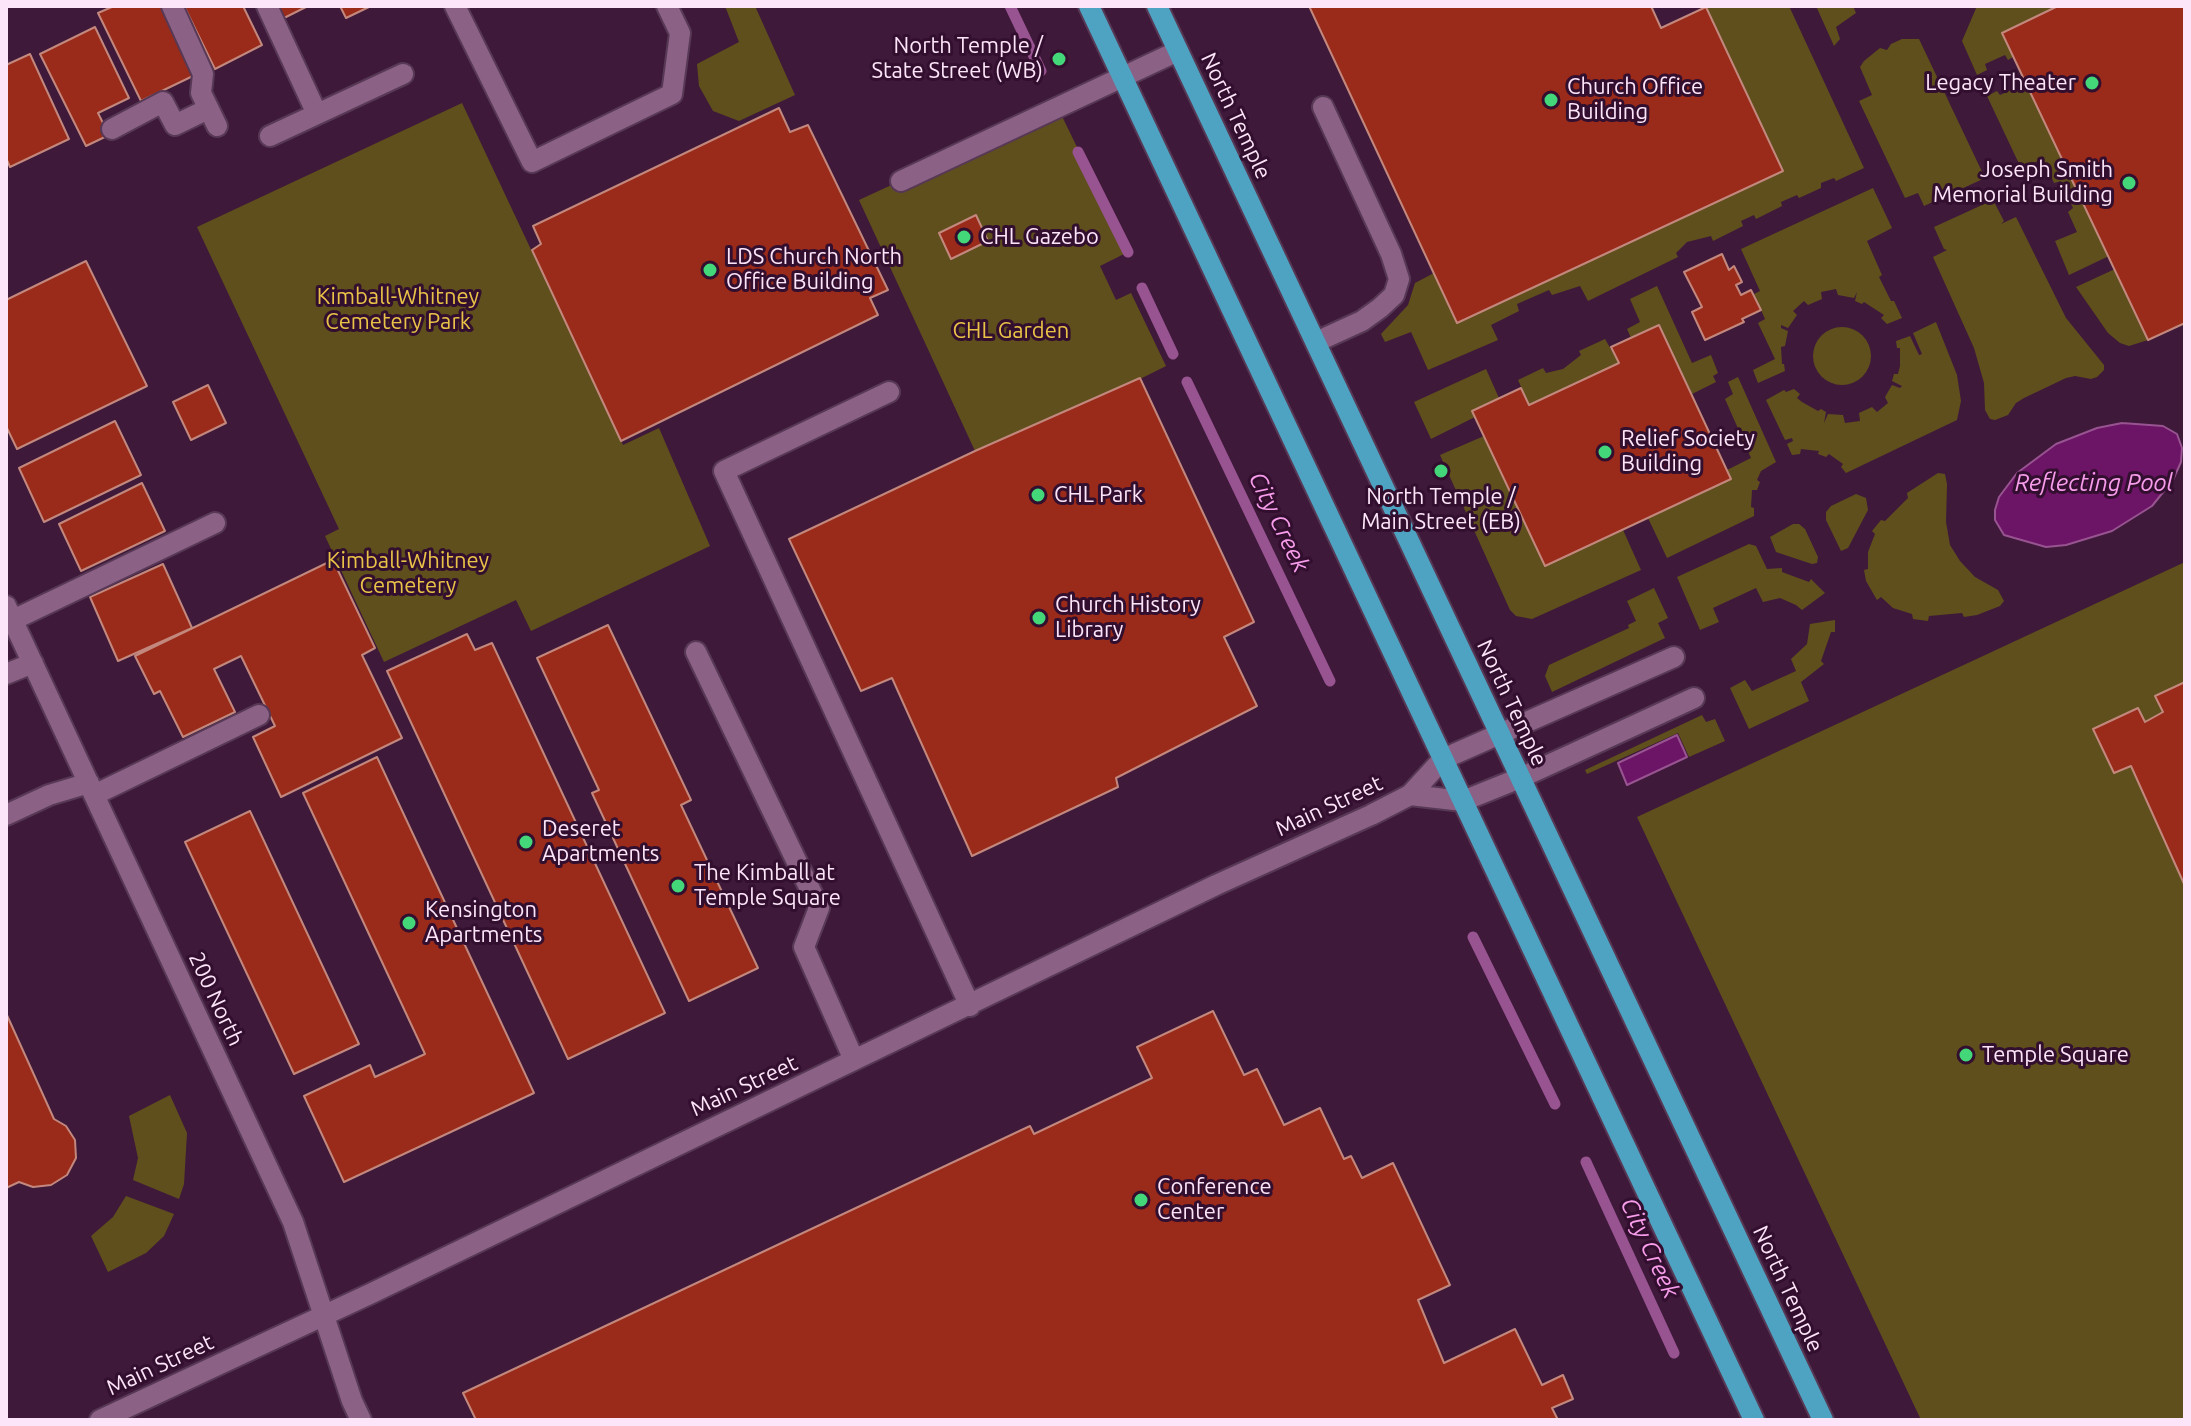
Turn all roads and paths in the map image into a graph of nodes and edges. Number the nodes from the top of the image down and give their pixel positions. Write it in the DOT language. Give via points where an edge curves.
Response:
graph roads {
  1 [pos="172,6"];
  2 [pos="267,6"];
  3 [pos="455,6"];
  4 [pos="667,6"];
  5 [pos="1089,6"];
  6 [pos="1157,6"];
  7 [pos="1178,51"];
  8 [pos="403,74"];
  9 [pos="1122,77"];
  10 [pos="1323,107"];
  11 [pos="317,114"];
  12 [pos="112,129"];
  13 [pos="270,136"];
  14 [pos="901,181"];
  15 [pos="1316,342"];
  16 [pos="889,392"];
  17 [pos="215,523"];
  18 [pos="9,613"];
  19 [pos="696,652"];
  20 [pos="1674,657"];
  21 [pos="33,663"];
  22 [pos="6,674"];
  23 [pos="1694,698"];
  24 [pos="259,715"];
  25 [pos="1502,734"];
  26 [pos="1443,759"];
  27 [pos="1520,778"];
  28 [pos="92,789"];
  29 [pos="1410,795"];
  30 [pos="1463,801"];
  31 [pos="6,815"];
  32 [pos="970,1006"];
  33 [pos="854,1060"];
  34 [pos="323,1315"];
  35 [pos="100,1420"];
  36 [pos="361,1420"];
  37 [pos="1754,1420"];
  38 [pos="1823,1420"];
  1 -- 12 [label="street" via="203,74 201,93 213,117 175,125 163,102"];
  2 -- 11 [label="street"];
  3 -- 4 [label="street" via="532,162 672,94 680,33"];
  5 -- 9 [label="main road"];
  6 -- 7 [label="main road, North Temple"];
  7 -- 9 [label="street"];
  7 -- 15 [label="main road, North Temple"];
  8 -- 11 [label="street"];
  9 -- 14 [label="street"];
  9 -- 26 [label="main road"];
  10 -- 15 [label="street" via="1399,279 1394,295 1380,308"];
  11 -- 13 [label="street"];
  15 -- 25 [label="main road, North Temple"];
  16 -- 32 [label="street" via="724,471"];
  17 -- 18 [label="street"];
  18 -- 21 [label="street, 200 North"];
  19 -- 33 [label="street" via="819,908 804,947"];
  20 -- 25 [label="street, Main Street"];
  21 -- 22 [label="street"];
  21 -- 28 [label="street, 200 North"];
  23 -- 27 [label="street, Main Street"];
  24 -- 28 [label="street"];
  25 -- 26 [label="street, Main Street"];
  25 -- 27 [label="main road, North Temple"];
  26 -- 29 [label="street, Main Street"];
  26 -- 30 [label="main road"];
  27 -- 30 [label="street, Main Street"];
  27 -- 38 [label="main road, North Temple"];
  28 -- 31 [label="street" via="49,795"];
  28 -- 34 [label="street, 200 North" via="293,1222"];
  29 -- 30 [label="street, Main Street"];
  29 -- 32 [label="street, Main Street"];
  30 -- 37 [label="main road"];
  32 -- 33 [label="street, Main Street"];
  33 -- 34 [label="street, Main Street"];
  34 -- 35 [label="street, Main Street"];
  34 -- 36 [label="street, 200 North"];
}
